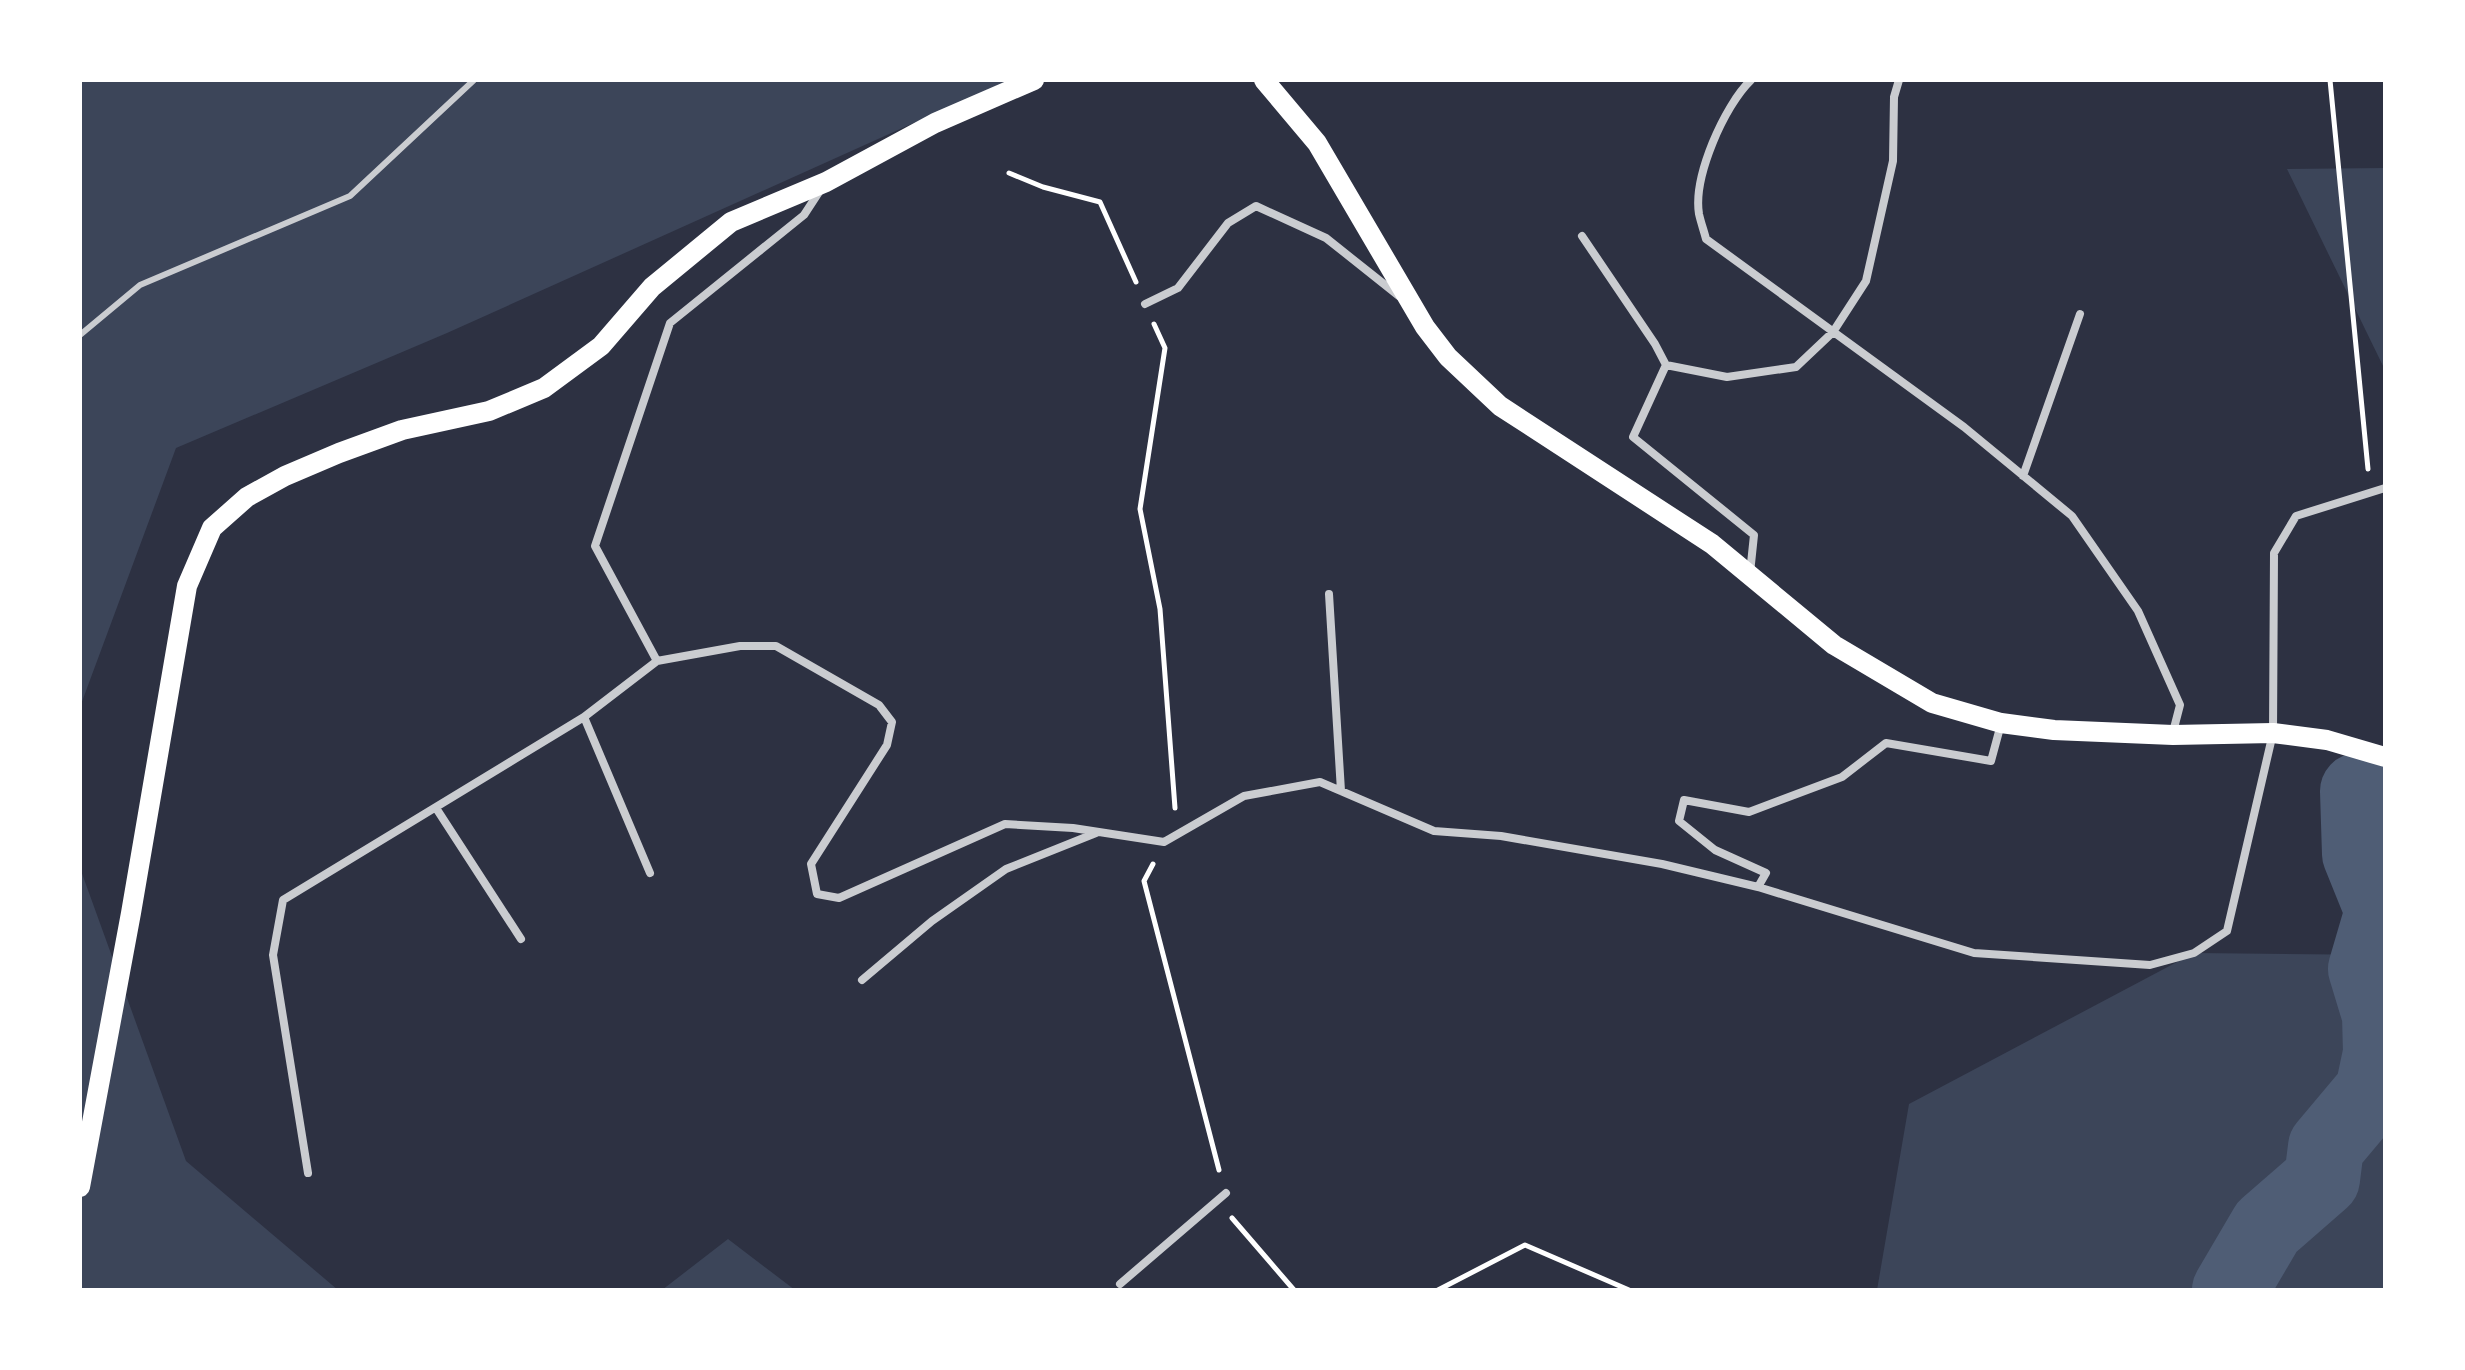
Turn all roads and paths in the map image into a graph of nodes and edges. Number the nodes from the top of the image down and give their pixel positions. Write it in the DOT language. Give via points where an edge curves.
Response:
graph roads {
  1 [pos="474,80"];
  2 [pos="1034,80"];
  3 [pos="1264,80"];
  4 [pos="1751,80"];
  5 [pos="1899,80"];
  6 [pos="2330,80"];
  7 [pos="1009,173"];
  8 [pos="826,182"];
  9 [pos="1582,236"];
  10 [pos="1145,304"];
  11 [pos="1413,306"];
  12 [pos="2080,314"];
  13 [pos="1833,332"];
  14 [pos="80,335"];
  15 [pos="1666,365"];
  16 [pos="2023,476"];
  17 [pos="2385,488"];
  18 [pos="2370,493"];
  19 [pos="1750,575"];
  20 [pos="1329,594"];
  21 [pos="657,661"];
  22 [pos="584,717"];
  23 [pos="2001,723"];
  24 [pos="2273,733"];
  25 [pos="2173,735"];
  26 [pos="2385,757"];
  27 [pos="1341,791"];
  28 [pos="436,808"];
  29 [pos="1099,832"];
  30 [pos="1164,842"];
  31 [pos="650,873"];
  32 [pos="1758,887"];
  33 [pos="521,939"];
  34 [pos="862,980"];
  35 [pos="308,1173"];
  36 [pos="80,1187"];
  37 [pos="1226,1193"];
  38 [pos="1120,1284"];
  39 [pos="1294,1290"];
  40 [pos="1438,1290"];
  41 [pos="1629,1290"];
  1 -- 14 [label="lane" via="350,196 140,285"];
  2 -- 8 [label="main road" via="935,123"];
  3 -- 11 [label="main road" via="1317,143"];
  4 -- 13 [label="street" via="1714,136 1703,173 1699,212 1706,239"];
  5 -- 13 [label="street" via="1893,161 1866,281"];
  6 -- 18 [label="path"];
  7 -- 10 [label="path" via="1100,202"];
  8 -- 21 [label="street" via="804,215 670,323 595,546"];
  8 -- 36 [label="main road" via="731,222 652,287 601,346 544,388 489,411 402,430 339,453 247,497 212,528 187,586"];
  9 -- 15 [label="street"];
  10 -- 11 [label="street" via="1178,288 1228,223 1256,206 1326,238"];
  10 -- 30 [label="path" via="1165,348 1140,509 1160,609 1176,819"];
  11 -- 19 [label="main road" via="1448,357 1500,406 1712,544"];
  12 -- 16 [label="street"];
  13 -- 15 [label="street" via="1796,367 1727,377"];
  13 -- 16 [label="street"];
  15 -- 19 [label="street" via="1633,437 1754,535"];
  16 -- 25 [label="street" via="2072,516 2138,611 2180,705"];
  17 -- 18 [label="street"];
  18 -- 24 [label="street" via="2296,516 2274,553"];
  19 -- 23 [label="main road" via="1834,645 1932,703"];
  20 -- 27 [label="street"];
  21 -- 22 [label="street"];
  21 -- 29 [label="street" via="740,646 776,646 879,705 892,722 887,745 811,864 817,894 839,898 1005,824"];
  22 -- 28 [label="street"];
  22 -- 31 [label="street"];
  23 -- 25 [label="main road"];
  23 -- 32 [label="street" via="1991,761 1886,743 1842,777 1749,812 1684,800 1679,821 1715,850 1766,873"];
  24 -- 25 [label="main road"];
  24 -- 26 [label="main road" via="2327,740"];
  24 -- 32 [label="street" via="2227,931 2194,953 2150,965 1974,953"];
  27 -- 30 [label="street" via="1320,782 1244,796"];
  27 -- 32 [label="street" via="1434,831 1501,836 1648,861"];
  28 -- 33 [label="street"];
  28 -- 35 [label="street" via="283,900 273,955"];
  29 -- 30 [label="street"];
  29 -- 34 [label="street" via="1006,869"];
  30 -- 37 [label="path" via="1144,881"];
  37 -- 38 [label="street"];
  37 -- 39 [label="path" via="1233,1221"];
  40 -- 41 [label="path" via="1525,1245"];
}
